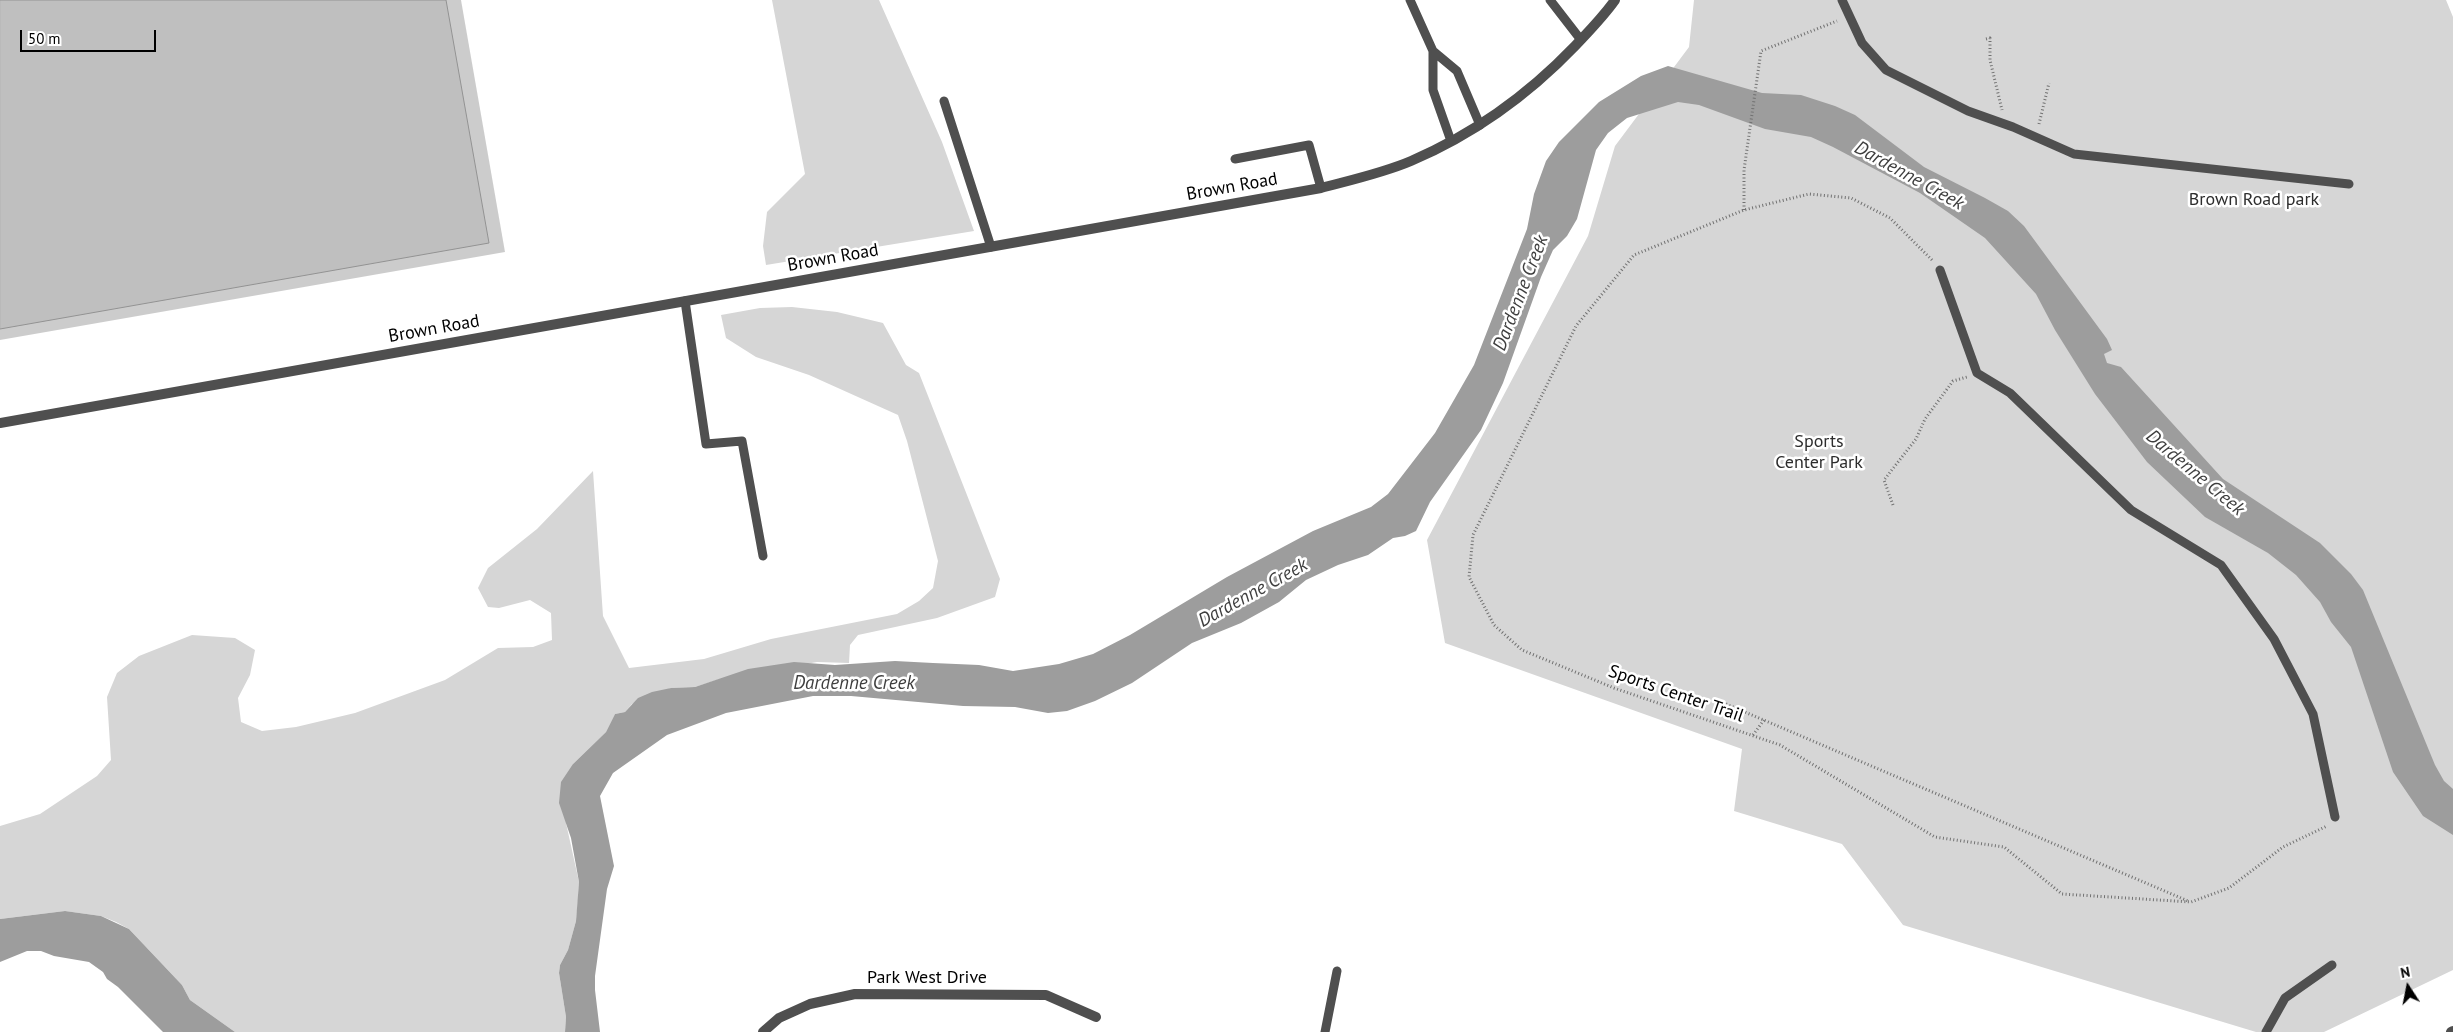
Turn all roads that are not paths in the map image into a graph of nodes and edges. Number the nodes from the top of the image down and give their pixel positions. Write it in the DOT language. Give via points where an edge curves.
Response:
graph roads {
  1 [pos="1410,0"];
  2 [pos="1615,0"];
  3 [pos="1842,0"];
  4 [pos="1554,2"];
  5 [pos="1580,40"];
  6 [pos="1433,51"];
  7 [pos="944,101"];
  8 [pos="1480,125"];
  9 [pos="1451,141"];
  10 [pos="1235,158"];
  11 [pos="2349,184"];
  12 [pos="1320,188"];
  13 [pos="991,247"];
  14 [pos="1940,270"];
  15 [pos="685,301"];
  16 [pos="0,423"];
  17 [pos="764,556"];
  18 [pos="2335,817"];
  19 [pos="2332,965"];
  20 [pos="1337,971"];
  21 [pos="1096,1017"];
  22 [pos="763,1032"];
  23 [pos="1325,1032"];
  24 [pos="2266,1032"];
  1 -- 6 [label="lane"];
  2 -- 5 [label="street, Brown Road"];
  3 -- 11 [label="lane" via="1862,44 1886,70 1968,111 2074,154"];
  4 -- 5 [label="lane"];
  5 -- 8 [label="street, Brown Road" via="1519,99"];
  6 -- 8 [label="lane" via="1457,72"];
  6 -- 9 [label="lane" via="1433,90"];
  7 -- 13 [label="lane"];
  8 -- 9 [label="street, Brown Road"];
  9 -- 12 [label="street, Brown Road" via="1411,161"];
  10 -- 12 [label="lane" via="1309,145"];
  12 -- 13 [label="street, Brown Road"];
  13 -- 15 [label="street, Brown Road"];
  14 -- 18 [label="lane" via="1977,373 2010,392 2131,510 2221,565 2274,640 2312,714"];
  15 -- 16 [label="street, Brown Road"];
  15 -- 17 [label="lane" via="706,444 742,441"];
  19 -- 24 [label="lane" via="2285,998"];
  20 -- 23 [label="lane"];
  21 -- 22 [label="street, Park West Drive" via="1046,995 856,994 810,1004 779,1018"];
}
